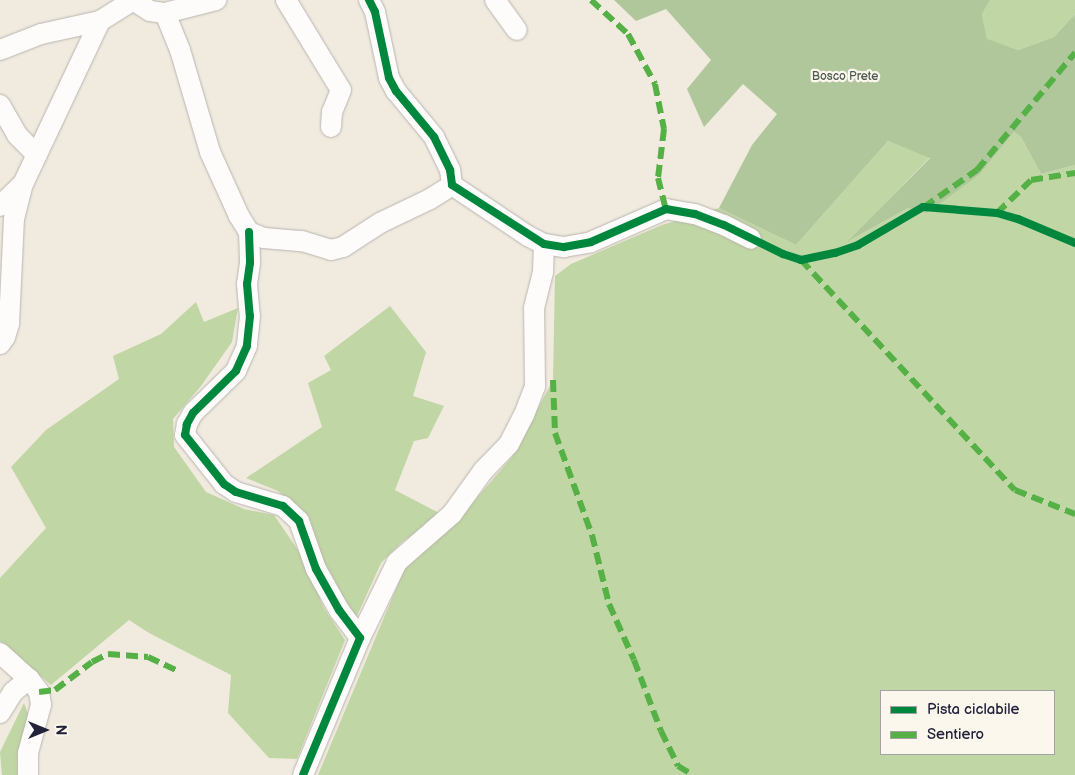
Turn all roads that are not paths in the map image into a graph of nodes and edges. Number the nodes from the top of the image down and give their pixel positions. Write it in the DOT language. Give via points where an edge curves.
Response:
graph roads {
  1 [pos="216,0"];
  2 [pos="286,0"];
  3 [pos="369,0"];
  4 [pos="495,0"];
  5 [pos="165,13"];
  6 [pos="100,20"];
  7 [pos="517,30"];
  8 [pos="0,50"];
  9 [pos="0,105"];
  10 [pos="330,127"];
  11 [pos="37,155"];
  12 [pos="23,184"];
  13 [pos="452,185"];
  14 [pos="0,206"];
  15 [pos="249,232"];
  16 [pos="751,239"];
  17 [pos="544,244"];
  18 [pos="0,344"];
  19 [pos="360,638"];
  20 [pos="0,653"];
  21 [pos="29,679"];
  22 [pos="0,713"];
  23 [pos="28,775"];
  24 [pos="303,775"];
  1 -- 5 [label="street"];
  2 -- 10 [label="street" via="341,90"];
  3 -- 13 [label="street" via="375,12 389,78 434,137 450,170"];
  4 -- 7 [label="street"];
  5 -- 6 [label="street" via="150,11 133,0"];
  5 -- 15 [label="street" via="180,50 210,152"];
  6 -- 8 [label="street" via="41,34"];
  6 -- 11 [label="street"];
  9 -- 11 [label="street" via="17,135"];
  11 -- 12 [label="street"];
  12 -- 14 [label="street"];
  12 -- 18 [label="street" via="14,219 8,324"];
  13 -- 15 [label="street" via="380,223 343,247 331,250 302,241 264,238"];
  13 -- 17 [label="street"];
  15 -- 19 [label="street" via="247,346 236,371 193,413 185,435 224,484 236,492 283,506 299,521 316,569 339,610"];
  16 -- 17 [label="street" via="695,214 666,209 591,242 564,247"];
  17 -- 19 [label="street" via="543,272 534,308 535,386 524,415 509,444 482,471 452,514 397,562"];
  19 -- 24 [label="street"];
  20 -- 21 [label="street"];
  21 -- 22 [label="street" via="13,692"];
  21 -- 23 [label="street" via="39,692 41,705 28,753"];
}
